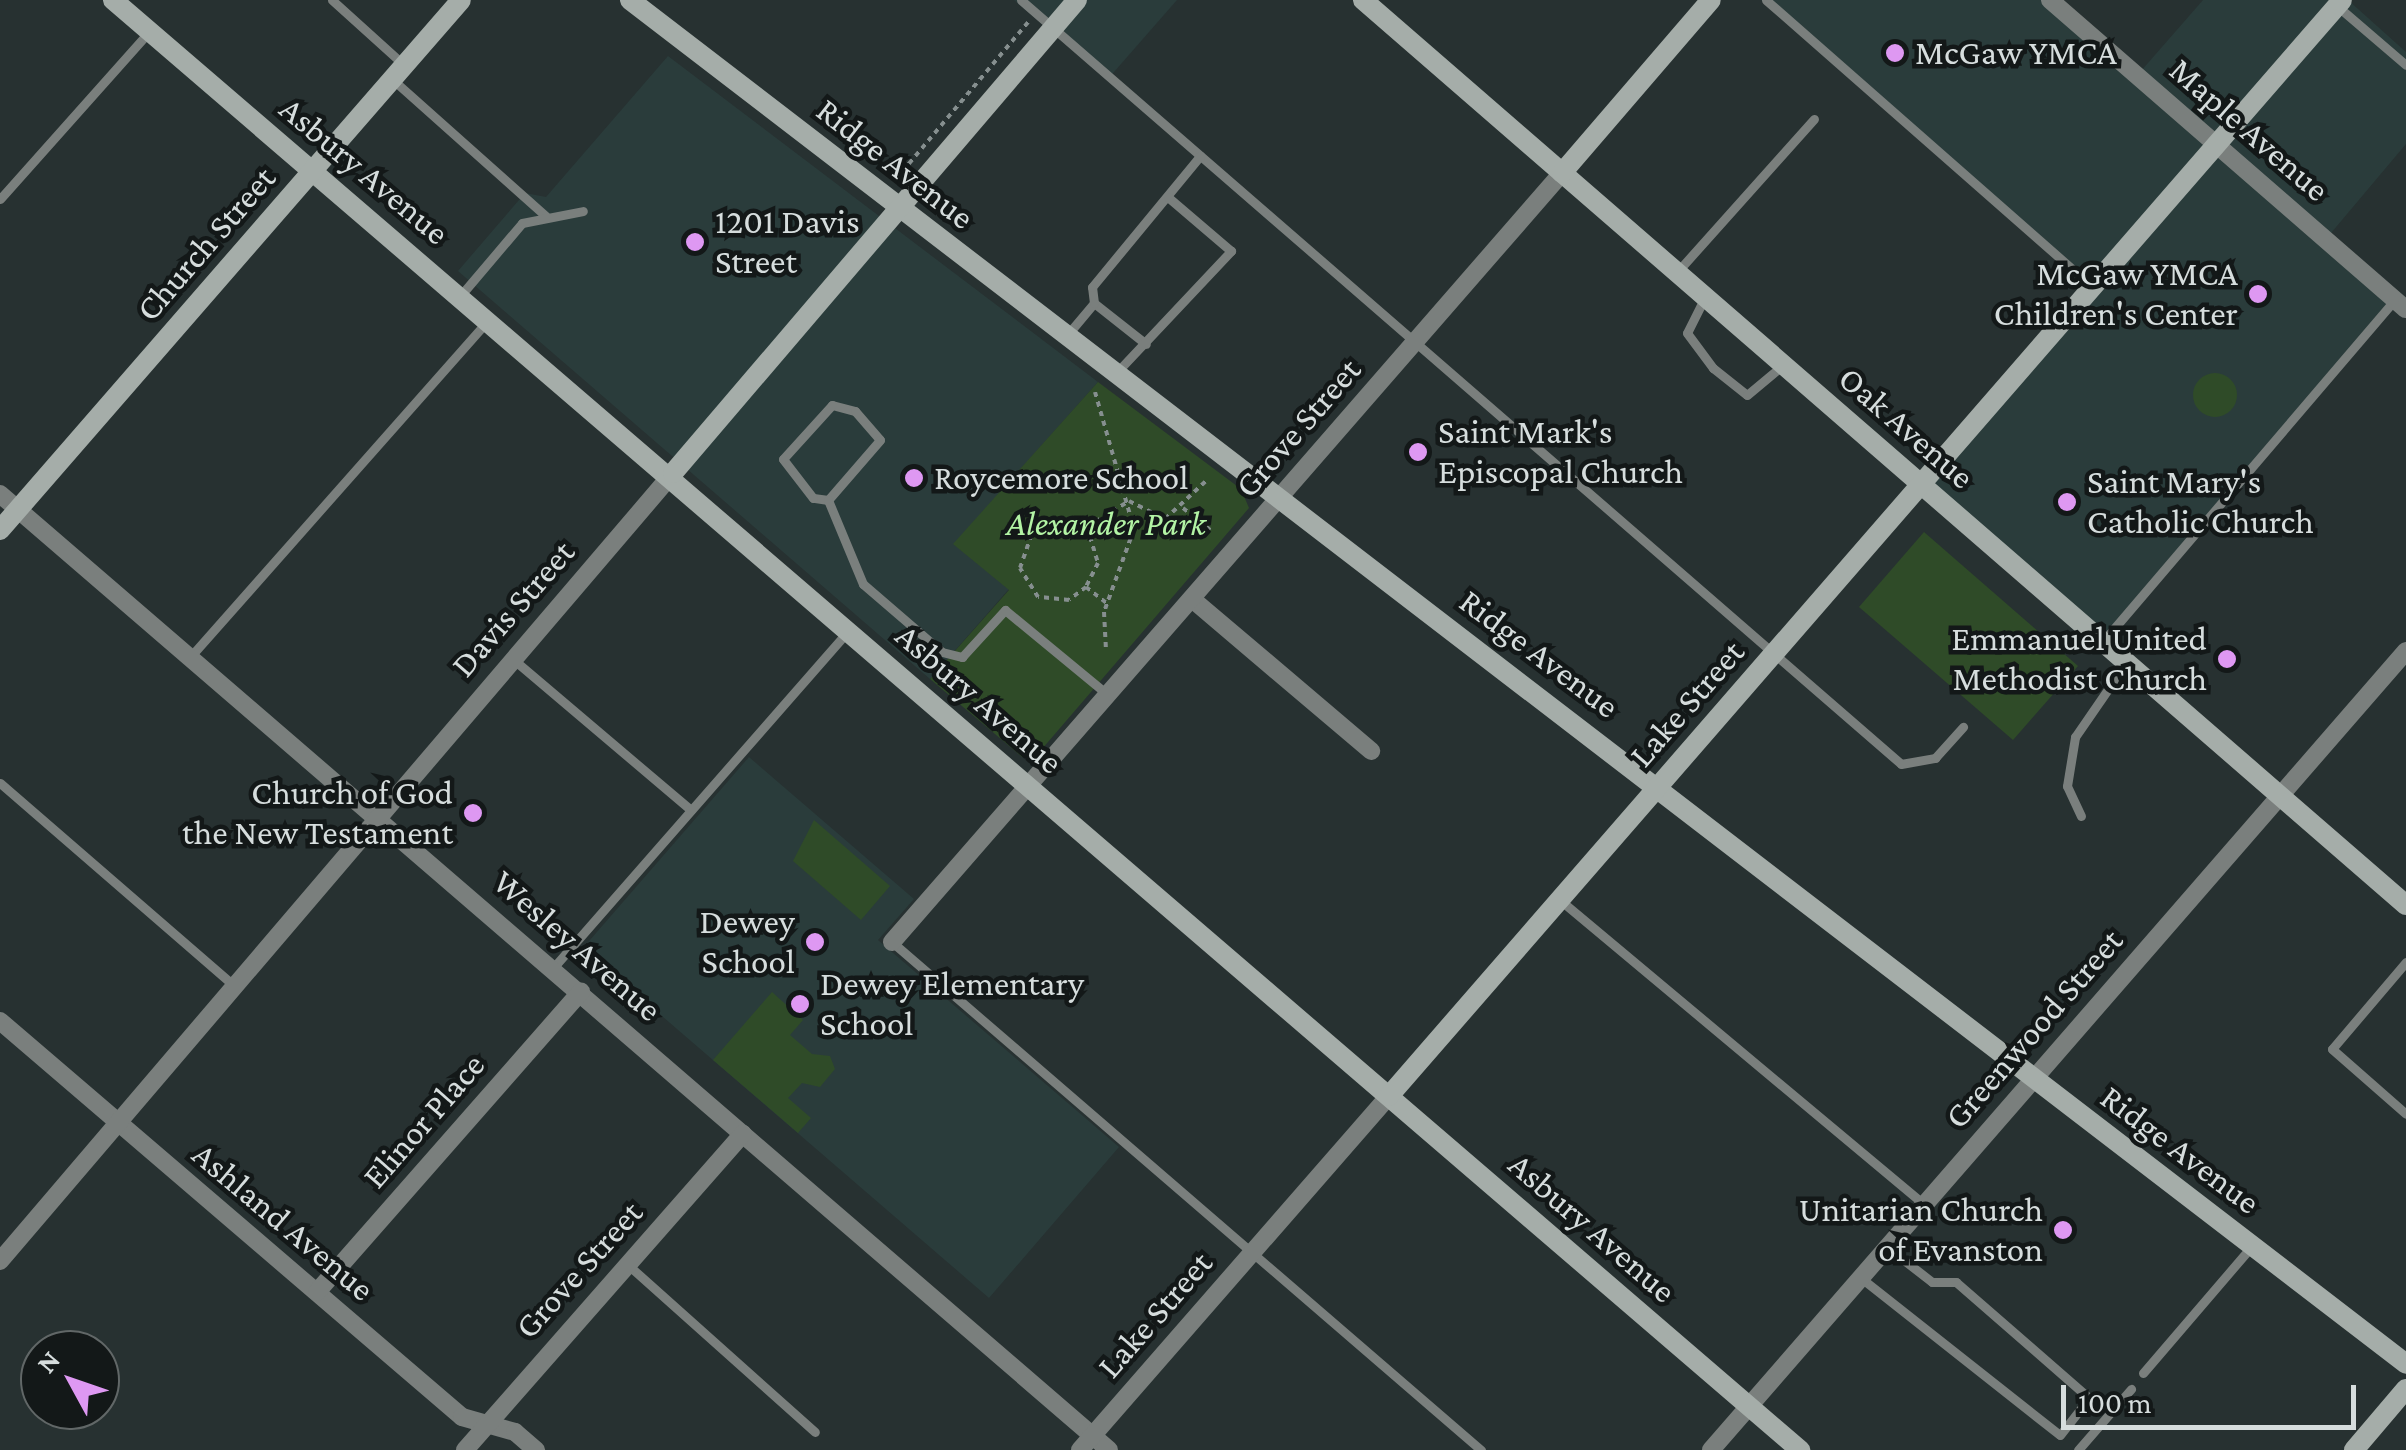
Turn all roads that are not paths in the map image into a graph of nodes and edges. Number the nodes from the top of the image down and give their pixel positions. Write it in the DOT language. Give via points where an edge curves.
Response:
graph roads {
  1 [pos="113,0"];
  2 [pos="332,0"];
  3 [pos="461,0"];
  4 [pos="630,0"];
  5 [pos="1021,0"];
  6 [pos="1077,0"];
  7 [pos="1712,0"];
  8 [pos="1766,0"];
  9 [pos="2050,0"];
  10 [pos="2336,2"];
  11 [pos="1377,4"];
  12 [pos="1053,28"];
  13 [pos="150,31"];
  14 [pos="2406,64"];
  15 [pos="398,72"];
  16 [pos="1814,119"];
  17 [pos="2216,144"];
  18 [pos="1200,156"];
  19 [pos="313,170"];
  20 [pos="1562,173"];
  21 [pos="1169,198"];
  22 [pos="0,199"];
  23 [pos="900,209"];
  24 [pos="583,212"];
  25 [pos="546,216"];
  26 [pos="1676,273"];
  27 [pos="2091,286"];
  28 [pos="461,295"];
  29 [pos="1705,298"];
  30 [pos="1094,303"];
  31 [pos="2401,304"];
  32 [pos="489,319"];
  33 [pos="1066,335"];
  34 [pos="1416,342"];
  35 [pos="1146,344"];
  36 [pos="1783,365"];
  37 [pos="1116,373"];
  38 [pos="673,473"];
  39 [pos="1920,484"];
  40 [pos="0,494"];
  41 [pos="1281,498"];
  42 [pos="828,500"];
  43 [pos="18,510"];
  44 [pos="0,530"];
  45 [pos="1192,600"];
  46 [pos="850,628"];
  47 [pos="2104,640"];
  48 [pos="2406,651"];
  49 [pos="1774,654"];
  50 [pos="191,656"];
  51 [pos="513,659"];
  52 [pos="2128,661"];
  53 [pos="1108,696"];
  54 [pos="1963,728"];
  55 [pos="1371,751"];
  56 [pos="0,783"];
  57 [pos="1028,786"];
  58 [pos="1658,787"];
  59 [pos="2279,797"];
  60 [pos="691,810"];
  61 [pos="377,816"];
  62 [pos="2081,816"];
  63 [pos="1560,900"];
  64 [pos="2406,905"];
  65 [pos="892,942"];
  66 [pos="2406,962"];
  67 [pos="553,968"];
  68 [pos="232,984"];
  69 [pos="581,992"];
  70 [pos="0,1021"];
  71 [pos="2034,1079"];
  72 [pos="1389,1096"];
  73 [pos="2406,1114"];
  74 [pos="114,1121"];
  75 [pos="743,1134"];
  76 [pos="1924,1204"];
  77 [pos="2252,1246"];
  78 [pos="1887,1247"];
  79 [pos="1252,1254"];
  80 [pos="0,1261"];
  81 [pos="627,1264"];
  82 [pos="1861,1278"];
  83 [pos="317,1292"];
  84 [pos="2406,1364"];
  85 [pos="2143,1373"];
  86 [pos="2406,1388"];
  87 [pos="2130,1389"];
  88 [pos="1749,1406"];
  89 [pos="486,1423"];
  90 [pos="815,1432"];
  91 [pos="1086,1443"];
  92 [pos="466,1450"];
  93 [pos="536,1450"];
  94 [pos="1109,1450"];
  95 [pos="1481,1450"];
  96 [pos="1711,1450"];
  97 [pos="1800,1450"];
  98 [pos="2078,1450"];
  99 [pos="2354,1450"];
  1 -- 13 [label="main road, Asbury Avenue"];
  2 -- 15 [label="lane"];
  3 -- 15 [label="main road, Church Street"];
  4 -- 23 [label="main road, Ridge Avenue"];
  5 -- 12 [label="lane"];
  6 -- 12 [label="main road, Davis Street"];
  7 -- 20 [label="main road, Grove Street"];
  8 -- 27 [label="lane"];
  9 -- 17 [label="street, Maple Avenue"];
  10 -- 14 [label="lane"];
  10 -- 17 [label="main road, Lake Street"];
  11 -- 20 [label="main road, Oak Avenue"];
  12 -- 18 [label="lane"];
  12 -- 23 [label="main road, Davis Street"];
  13 -- 19 [label="main road, Asbury Avenue"];
  13 -- 22 [label="lane"];
  15 -- 19 [label="main road, Church Street"];
  15 -- 25 [label="lane"];
  16 -- 26 [label="lane"];
  17 -- 27 [label="main road, Lake Street"];
  17 -- 31 [label="street, Maple Avenue"];
  18 -- 21 [label="lane"];
  18 -- 34 [label="lane"];
  19 -- 28 [label="main road, Asbury Avenue"];
  19 -- 43 [label="main road, Church Street"];
  20 -- 26 [label="main road, Oak Avenue"];
  20 -- 34 [label="street, Grove Street"];
  21 -- 30 [label="lane" via="1092,287"];
  21 -- 35 [label="lane" via="1231,251"];
  23 -- 33 [label="main road, Ridge Avenue"];
  23 -- 38 [label="main road, Davis Street"];
  24 -- 25 [label="lane"];
  25 -- 28 [label="lane" via="522,224"];
  26 -- 29 [label="main road, Oak Avenue"];
  27 -- 39 [label="main road, Lake Street"];
  28 -- 32 [label="main road, Asbury Avenue"];
  29 -- 36 [label="main road, Oak Avenue"];
  29 -- 36 [label="lane" via="1687,333 1713,368 1747,395"];
  30 -- 33 [label="lane"];
  30 -- 35 [label="lane"];
  31 -- 47 [label="lane"];
  32 -- 38 [label="main road, Asbury Avenue"];
  32 -- 50 [label="lane"];
  33 -- 37 [label="main road, Ridge Avenue"];
  34 -- 41 [label="street, Grove Street"];
  34 -- 49 [label="lane"];
  35 -- 37 [label="lane"];
  36 -- 39 [label="main road, Oak Avenue"];
  37 -- 41 [label="main road, Ridge Avenue"];
  38 -- 46 [label="main road, Asbury Avenue"];
  38 -- 51 [label="street, Davis Street"];
  39 -- 47 [label="main road, Oak Avenue"];
  39 -- 49 [label="main road, Lake Street"];
  40 -- 43 [label="street, Wesley Avenue"];
  41 -- 45 [label="street, Grove Street"];
  41 -- 58 [label="main road, Ridge Avenue"];
  42 -- 42 [label="lane" via="880,440 841,406 784,459 793,482"];
  42 -- 53 [label="lane" via="863,584 942,652 962,658 1005,610"];
  43 -- 44 [label="main road, Church Street"];
  43 -- 50 [label="street, Wesley Avenue"];
  45 -- 53 [label="street, Grove Street"];
  45 -- 55 [label="street"];
  46 -- 57 [label="main road, Asbury Avenue"];
  46 -- 60 [label="lane"];
  47 -- 52 [label="main road, Oak Avenue"];
  48 -- 59 [label="street, Greenwood Street"];
  49 -- 54 [label="lane" via="1901,764 1935,758"];
  49 -- 58 [label="main road, Lake Street"];
  50 -- 61 [label="street, Wesley Avenue"];
  51 -- 60 [label="lane"];
  51 -- 61 [label="street, Davis Street"];
  52 -- 59 [label="main road, Oak Avenue"];
  52 -- 62 [label="lane" via="2075,737 2067,786"];
  53 -- 57 [label="street, Grove Street"];
  56 -- 68 [label="lane"];
  57 -- 65 [label="street, Grove Street"];
  57 -- 72 [label="main road, Asbury Avenue"];
  58 -- 63 [label="main road, Lake Street"];
  58 -- 71 [label="main road, Ridge Avenue"];
  59 -- 64 [label="main road, Oak Avenue"];
  59 -- 71 [label="street, Greenwood Street"];
  60 -- 67 [label="lane"];
  61 -- 67 [label="street, Wesley Avenue"];
  61 -- 68 [label="street, Davis Street"];
  63 -- 72 [label="main road, Lake Street"];
  63 -- 76 [label="lane"];
  65 -- 79 [label="lane"];
  66 -- 73 [label="lane" via="2332,1048"];
  67 -- 69 [label="street, Wesley Avenue"];
  68 -- 74 [label="street, Davis Street"];
  69 -- 75 [label="street, Wesley Avenue"];
  69 -- 83 [label="street, Elinor Place"];
  70 -- 74 [label="street, Ashland Avenue"];
  71 -- 76 [label="street, Greenwood Street"];
  71 -- 77 [label="main road, Ridge Avenue"];
  72 -- 79 [label="street, Lake Street"];
  72 -- 88 [label="main road, Asbury Avenue"];
  74 -- 80 [label="street, Davis Street"];
  74 -- 83 [label="street, Ashland Avenue"];
  75 -- 81 [label="street, Grove Street"];
  75 -- 91 [label="street, Wesley Avenue"];
  76 -- 78 [label="street, Greenwood Street"];
  77 -- 84 [label="main road, Ridge Avenue"];
  77 -- 85 [label="lane"];
  78 -- 82 [label="street, Greenwood Street"];
  78 -- 82 [label="lane" via="1932,1282 1956,1282 2089,1398 2060,1435"];
  79 -- 91 [label="street, Lake Street"];
  79 -- 95 [label="lane"];
  81 -- 89 [label="street, Grove Street"];
  81 -- 90 [label="lane"];
  82 -- 88 [label="street, Greenwood Street"];
  83 -- 89 [label="street, Ashland Avenue" via="462,1417"];
  86 -- 99 [label="main road"];
  87 -- 98 [label="lane"];
  88 -- 96 [label="street, Greenwood Street"];
  88 -- 97 [label="main road, Asbury Avenue"];
  89 -- 92 [label="street, Grove Street"];
  89 -- 93 [label="street, Ashland Avenue"];
  91 -- 94 [label="street, Wesley Avenue"];
}
